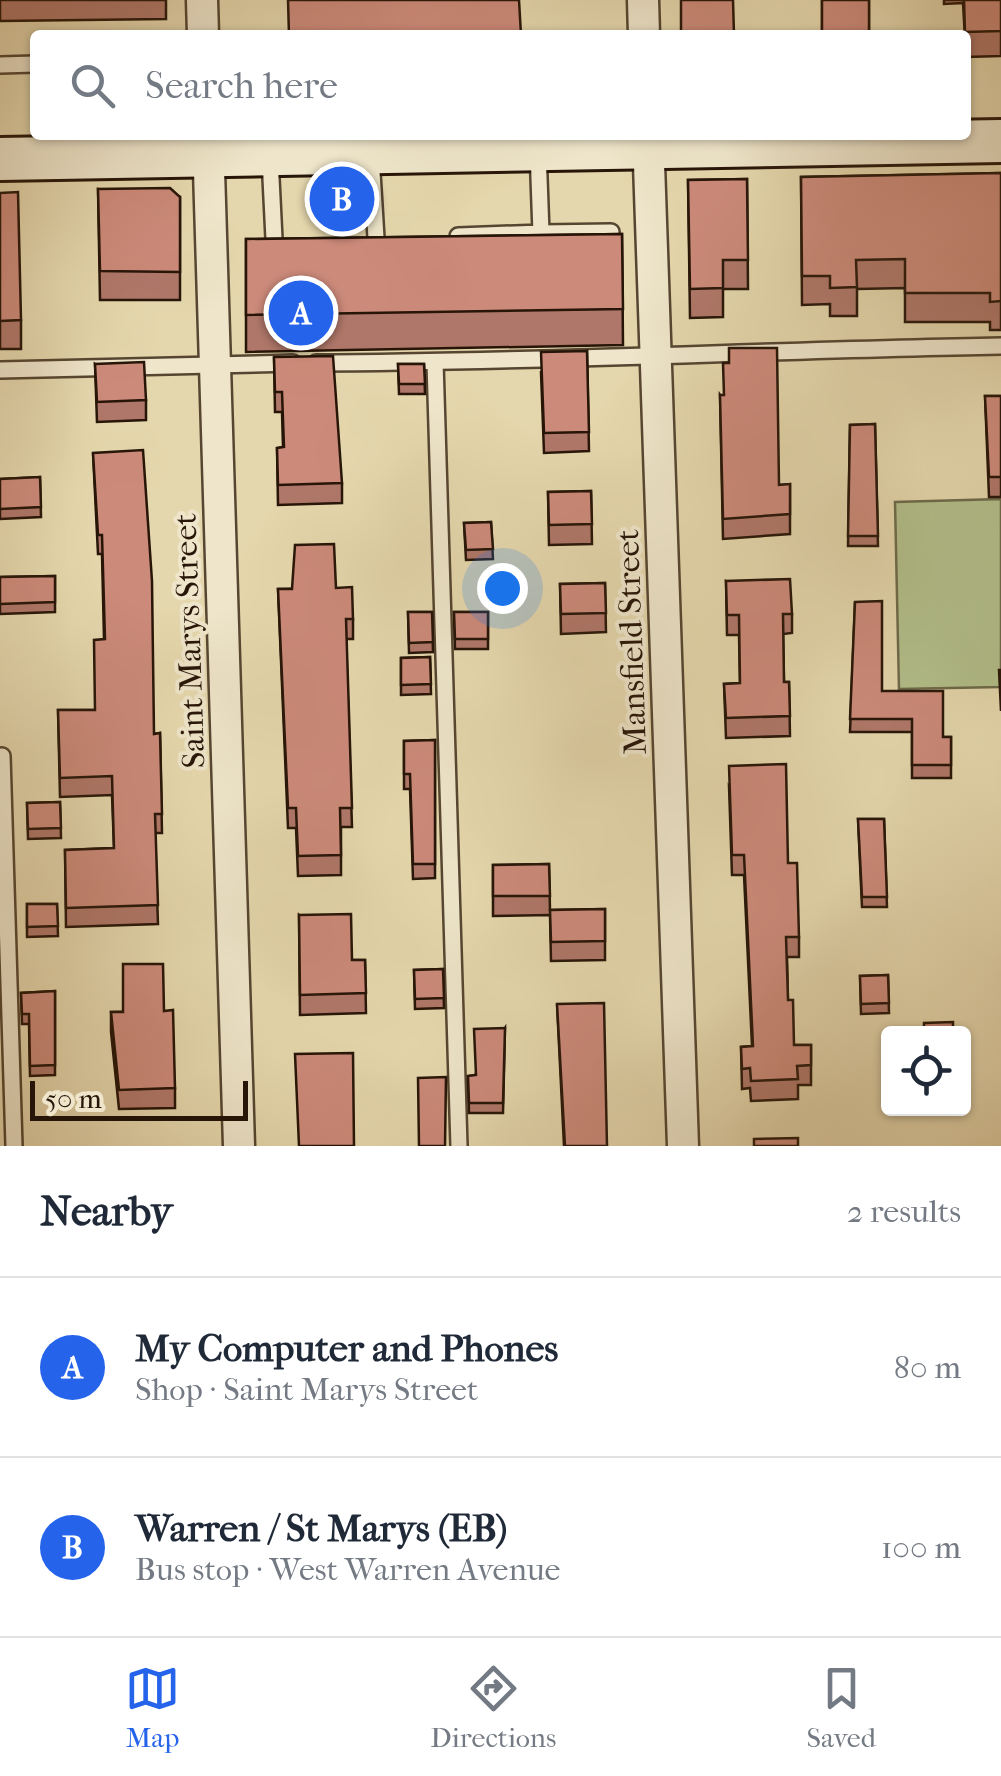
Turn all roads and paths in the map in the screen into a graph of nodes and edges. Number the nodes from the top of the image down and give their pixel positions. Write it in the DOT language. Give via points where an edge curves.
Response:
graph roads {
  1 [pos="202,0"];
  2 [pos="643,0"];
  3 [pos="203,30"];
  4 [pos="644,30"];
  5 [pos="30,64"];
  6 [pos="0,65"];
  7 [pos="648,141"];
  8 [pos="1001,141"];
  9 [pos="208,145"];
  10 [pos="89,146"];
  11 [pos="538,150"];
  12 [pos="371,152"];
  13 [pos="270,154"];
  14 [pos="0,159"];
  15 [pos="612,232"];
  16 [pos="541,233"];
  17 [pos="458,236"];
  18 [pos="376,238"];
  19 [pos="274,239"];
  20 [pos="1001,346"];
  21 [pos="656,356"];
  22 [pos="435,362"];
  23 [pos="216,364"];
  24 [pos="0,370"];
  25 [pos="2,756"];
  26 [pos="14,1146"];
  27 [pos="239,1146"];
  28 [pos="459,1146"];
  29 [pos="683,1146"];
  1 -- 3 [label="street"];
  2 -- 4 [label="street"];
  5 -- 6 [label="lane"];
  7 -- 8 [label="main road"];
  7 -- 11 [label="main road"];
  7 -- 21 [label="street, Mansfield Street"];
  9 -- 10 [label="main road"];
  9 -- 13 [label="main road"];
  9 -- 23 [label="street, Saint Marys Street"];
  10 -- 14 [label="main road"];
  11 -- 12 [label="main road"];
  11 -- 16 [label="lane"];
  12 -- 13 [label="main road"];
  12 -- 18 [label="lane"];
  13 -- 19 [label="lane"];
  15 -- 16 [label="lane"];
  16 -- 17 [label="lane"];
  20 -- 21 [label="lane"];
  21 -- 22 [label="lane"];
  21 -- 29 [label="street, Mansfield Street"];
  22 -- 23 [label="lane"];
  22 -- 28 [label="lane"];
  23 -- 24 [label="lane"];
  23 -- 27 [label="street, Saint Marys Street"];
  25 -- 26 [label="lane"];
}
